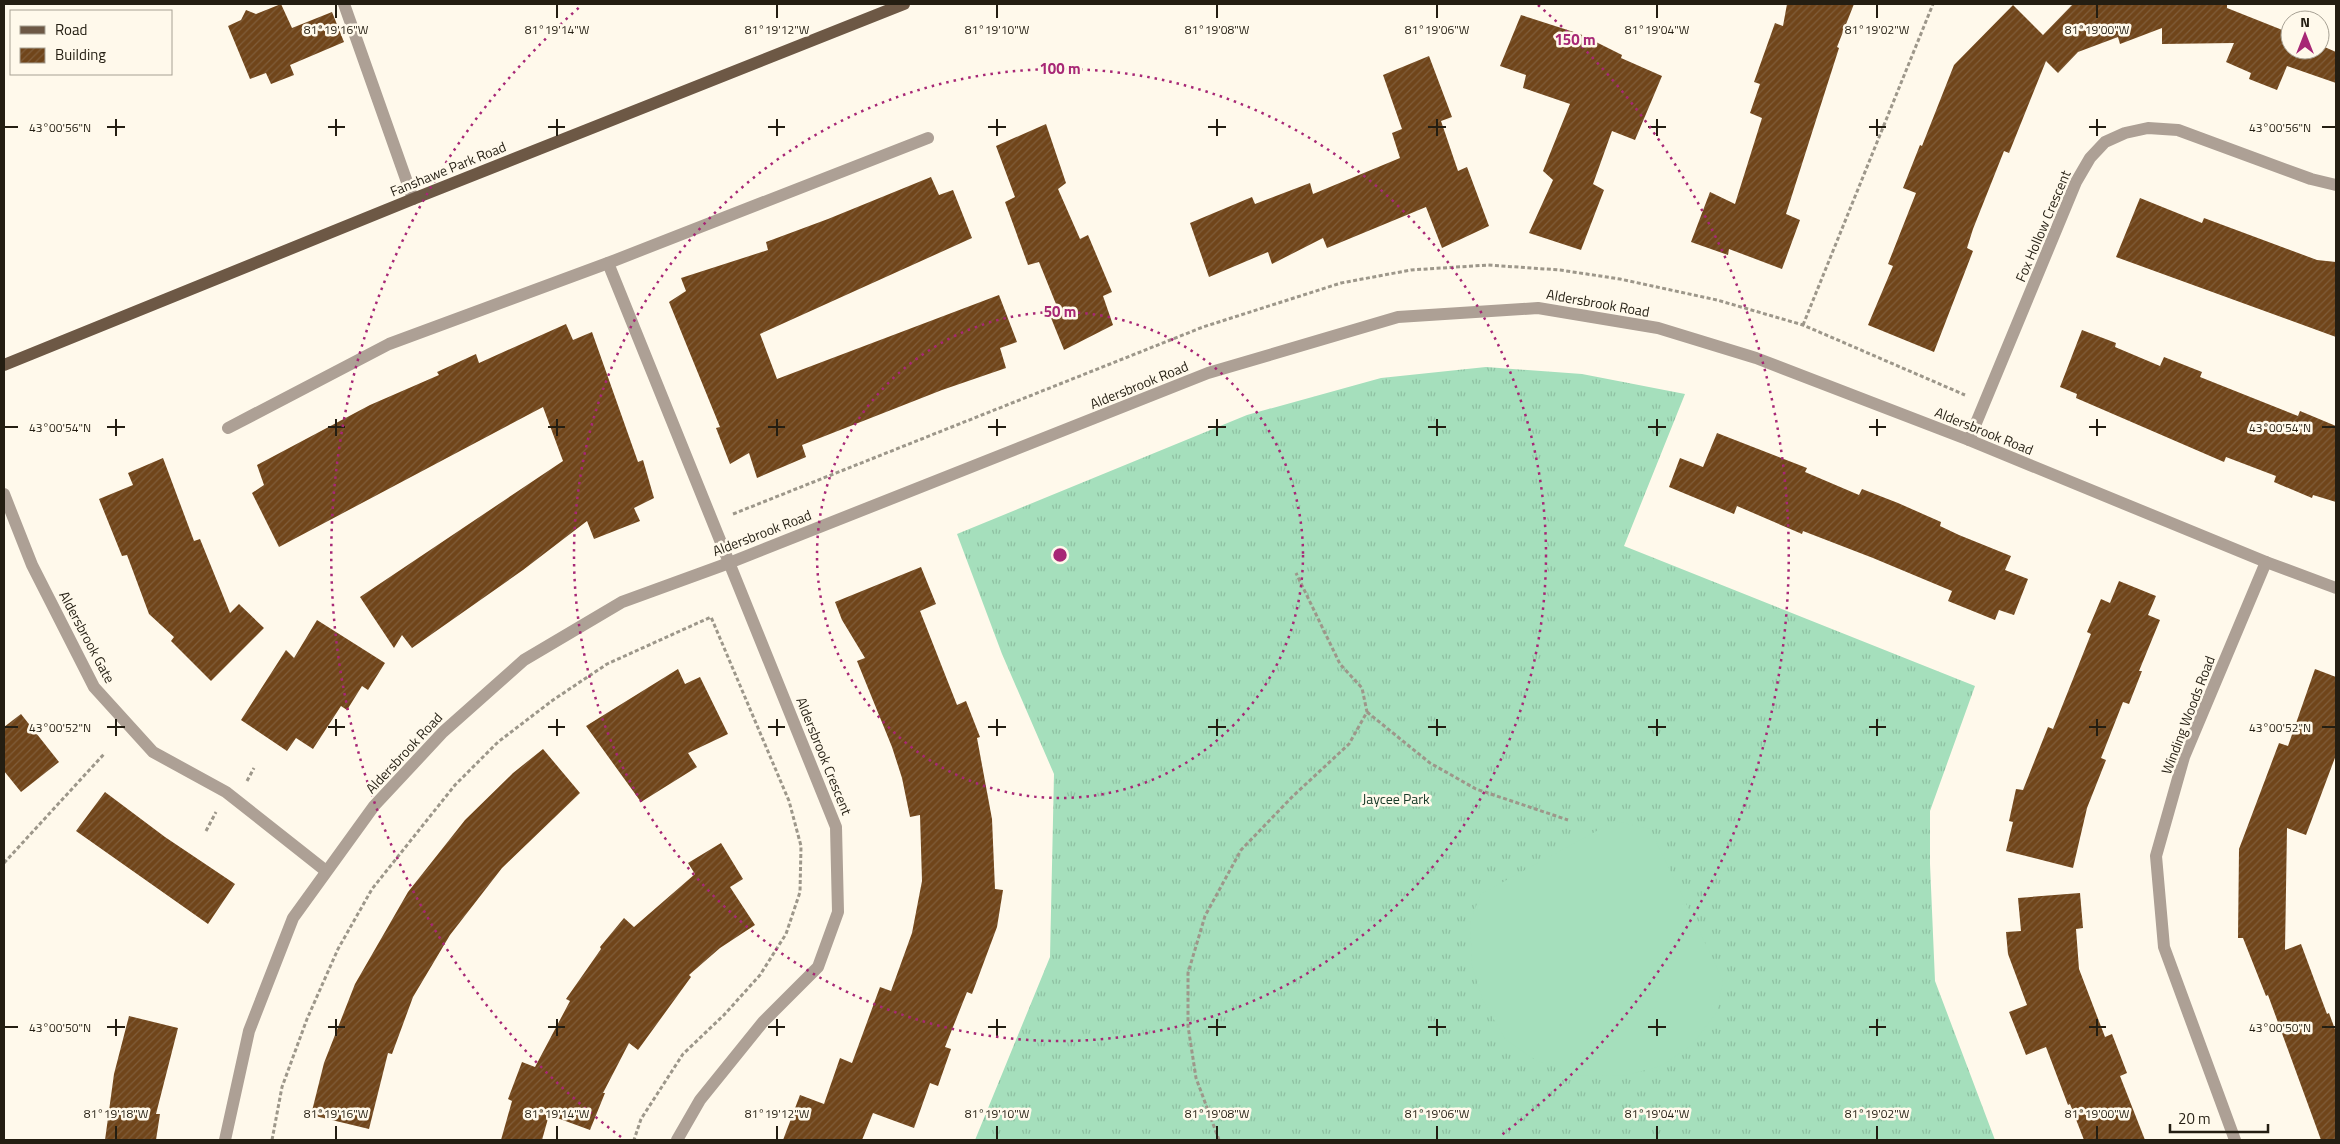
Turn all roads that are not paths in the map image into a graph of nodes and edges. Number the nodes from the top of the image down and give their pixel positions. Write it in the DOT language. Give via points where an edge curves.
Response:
graph roads {
  1 [pos="344,4"];
  2 [pos="904,4"];
  3 [pos="928,138"];
  4 [pos="2336,184"];
  5 [pos="413,199"];
  6 [pos="608,263"];
  7 [pos="4,365"];
  8 [pos="228,428"];
  9 [pos="1969,440"];
  10 [pos="4,494"];
  11 [pos="2266,562"];
  12 [pos="729,563"];
  13 [pos="2336,588"];
  14 [pos="326,871"];
  15 [pos="225,1140"];
  16 [pos="677,1140"];
  17 [pos="2235,1140"];
  1 -- 5 [label="street"];
  2 -- 5 [label="main road, Fanshawe Park Road"];
  3 -- 6 [label="street"];
  4 -- 9 [label="street, Fox Hollow Crescent" via="2311,179 2178,130 2148,128 2125,132 2105,142 2090,158 2076,182"];
  5 -- 7 [label="main road, Fanshawe Park Road"];
  6 -- 8 [label="street" via="389,344"];
  6 -- 12 [label="street, Aldersbrook Crescent"];
  9 -- 11 [label="street, Aldersbrook Road"];
  9 -- 12 [label="street, Aldersbrook Road" via="1756,358 1658,328 1538,308 1398,317 1208,373"];
  10 -- 14 [label="street, Aldersbrook Gate" via="32,564 94,687 153,752 226,792"];
  11 -- 13 [label="street, Aldersbrook Road"];
  11 -- 17 [label="street, Winding Woods Road" via="2184,757 2156,856 2164,947"];
  12 -- 14 [label="street, Aldersbrook Road" via="622,602 524,660 443,732 374,806"];
  12 -- 16 [label="street, Aldersbrook Crescent" via="836,827 838,912 818,967 763,1022 700,1100"];
  14 -- 15 [label="street, Aldersbrook Road" via="293,918 249,1031"];
}
